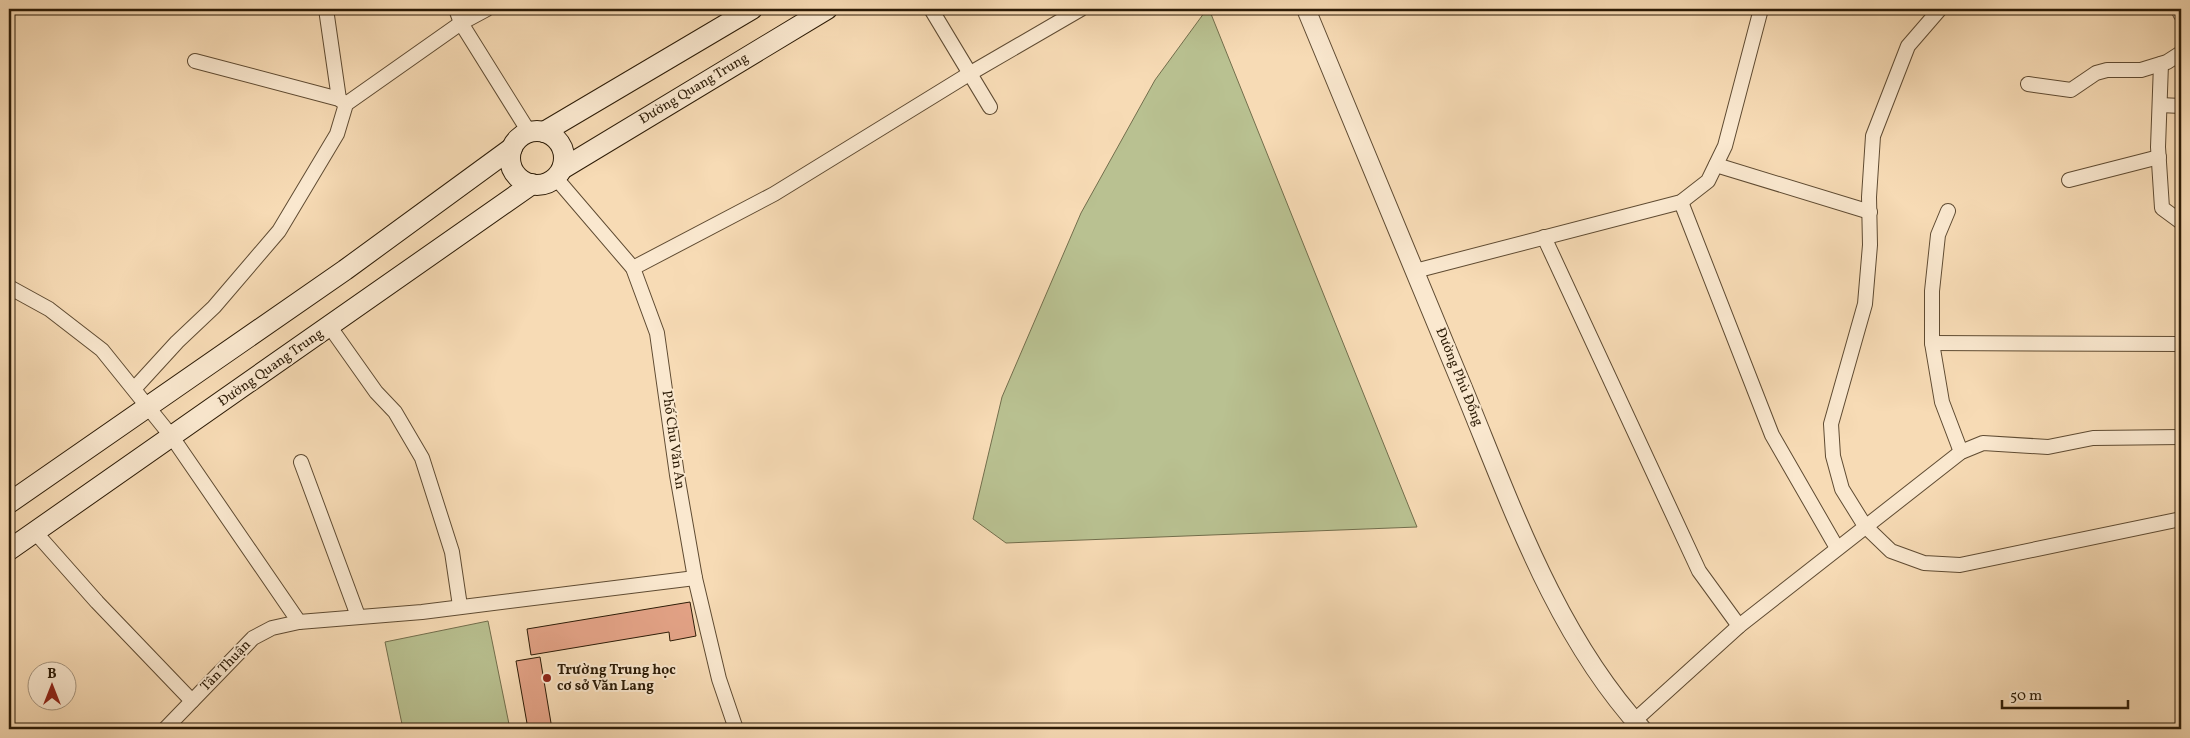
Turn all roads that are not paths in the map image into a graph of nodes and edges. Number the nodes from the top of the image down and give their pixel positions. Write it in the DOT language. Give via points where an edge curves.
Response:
graph roads {
  1 [pos="326,9"];
  2 [pos="456,9"];
  3 [pos="486,9"];
  4 [pos="752,9"];
  5 [pos="828,9"];
  6 [pos="931,9"];
  7 [pos="1082,9"];
  8 [pos="1306,9"];
  9 [pos="1762,9"];
  10 [pos="1940,9"];
  11 [pos="2178,9"];
  12 [pos="2181,15"];
  13 [pos="461,23"];
  14 [pos="2181,52"];
  15 [pos="195,62"];
  16 [pos="2161,64"];
  17 [pos="969,74"];
  18 [pos="2028,84"];
  19 [pos="343,101"];
  20 [pos="2160,105"];
  21 [pos="2181,106"];
  22 [pos="990,107"];
  23 [pos="536,132"];
  24 [pos="512,148"];
  25 [pos="2159,157"];
  26 [pos="1716,165"];
  27 [pos="558,173"];
  28 [pos="2069,180"];
  29 [pos="532,184"];
  30 [pos="1681,202"];
  31 [pos="1948,211"];
  32 [pos="1870,212"];
  33 [pos="2181,222"];
  34 [pos="1544,237"];
  35 [pos="633,268"];
  36 [pos="1415,271"];
  37 [pos="9,287"];
  38 [pos="330,327"];
  39 [pos="1932,343"];
  40 [pos="2181,344"];
  41 [pos="134,389"];
  42 [pos="148,408"];
  43 [pos="172,437"];
  44 [pos="2181,437"];
  45 [pos="1961,452"];
  46 [pos="301,462"];
  47 [pos="9,503"];
  48 [pos="2181,519"];
  49 [pos="1864,526"];
  50 [pos="35,532"];
  51 [pos="1837,548"];
  52 [pos="9,550"];
  53 [pos="695,578"];
  54 [pos="460,606"];
  55 [pos="358,616"];
  56 [pos="299,622"];
  57 [pos="1738,626"];
  58 [pos="192,701"];
  59 [pos="1638,725"];
  60 [pos="165,729"];
  61 [pos="736,729"];
  1 -- 19 [label="street"];
  2 -- 13 [label="street"];
  3 -- 13 [label="street"];
  4 -- 23 [label="main road"];
  5 -- 27 [label="main road, Đường Quang Trung"];
  6 -- 17 [label="street"];
  7 -- 17 [label="street"];
  8 -- 36 [label="street, Đường Phù Đổng"];
  9 -- 26 [label="street" via="1725,146"];
  10 -- 32 [label="street" via="1908,46 1873,136"];
  11 -- 12 [label="street"];
  13 -- 19 [label="street"];
  13 -- 23 [label="street"];
  14 -- 16 [label="street"];
  15 -- 19 [label="street"];
  16 -- 18 [label="street" via="2141,70 2096,73 2071,90"];
  16 -- 20 [label="street"];
  17 -- 22 [label="street"];
  17 -- 35 [label="street" via="774,194"];
  19 -- 41 [label="street" via="337,134 280,231 214,307"];
  20 -- 21 [label="street"];
  20 -- 25 [label="street"];
  23 -- 24 [label="main road" via="519,138"];
  23 -- 27 [label="main road" via="553,137 560,144 564,153"];
  24 -- 29 [label="main road" via="510,159 514,170"];
  24 -- 42 [label="main road"];
  25 -- 28 [label="street"];
  25 -- 33 [label="street" via="2162,208"];
  26 -- 30 [label="street" via="1708,181"];
  26 -- 32 [label="street"];
  27 -- 29 [label="main road" via="545,183"];
  27 -- 35 [label="street, Phố Chu Văn An"];
  29 -- 38 [label="main road, Đường Quang Trung"];
  30 -- 34 [label="street"];
  30 -- 51 [label="street" via="1772,434"];
  31 -- 39 [label="street" via="1938,235 1932,291"];
  32 -- 49 [label="street" via="1864,304 1832,424 1833,456 1842,489"];
  34 -- 36 [label="street"];
  34 -- 57 [label="street" via="1699,571"];
  35 -- 53 [label="street, Phố Chu Văn An" via="657,333"];
  36 -- 59 [label="street, Đường Phù Đổng" via="1549,589 1611,691"];
  37 -- 41 [label="street" via="50,309 102,350"];
  38 -- 43 [label="main road, Đường Quang Trung"];
  38 -- 54 [label="street" via="394,412 422,458 452,552"];
  39 -- 40 [label="street"];
  39 -- 45 [label="street" via="1942,402"];
  41 -- 42 [label="street"];
  42 -- 43 [label="street"];
  42 -- 47 [label="main road"];
  43 -- 50 [label="main road, Đường Quang Trung"];
  43 -- 56 [label="street"];
  44 -- 45 [label="street" via="2093,438 2048,447 1983,443"];
  45 -- 49 [label="street"];
  46 -- 55 [label="street"];
  48 -- 49 [label="street" via="1960,565 1924,564 1891,550"];
  49 -- 51 [label="street"];
  50 -- 52 [label="main road, Đường Quang Trung"];
  50 -- 58 [label="street"];
  51 -- 57 [label="street"];
  53 -- 54 [label="street, Tân Thuận"];
  53 -- 61 [label="street, Phố Chu Văn An" via="719,679"];
  54 -- 55 [label="street, Tân Thuận"];
  55 -- 56 [label="street, Tân Thuận"];
  56 -- 58 [label="street, Tân Thuận" via="272,628 253,638"];
  57 -- 59 [label="street"];
  58 -- 60 [label="street, Tân Thuận"];
}
